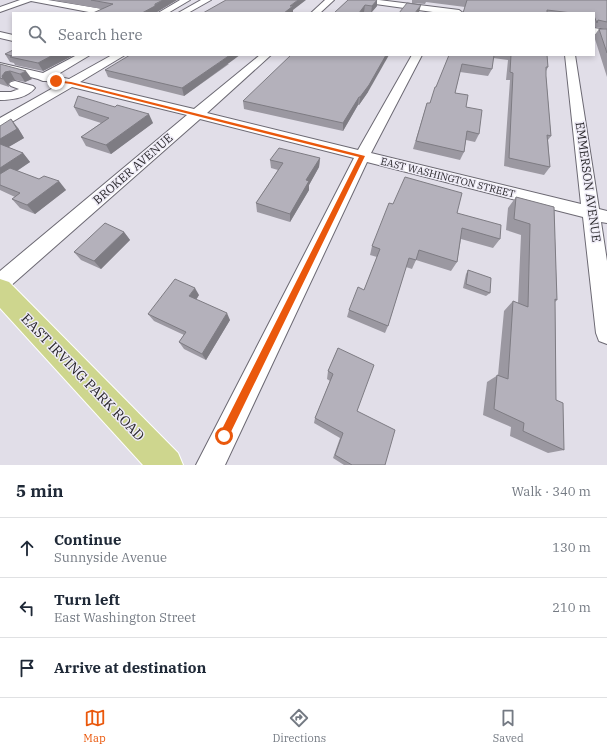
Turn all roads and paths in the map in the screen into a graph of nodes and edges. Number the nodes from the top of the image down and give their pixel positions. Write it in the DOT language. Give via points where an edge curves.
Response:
graph roads {
  1 [pos="28,0"];
  2 [pos="34,0"];
  3 [pos="186,0"];
  4 [pos="194,0"];
  5 [pos="218,0"];
  6 [pos="330,0"];
  7 [pos="360,0"];
  8 [pos="205,1"];
  9 [pos="0,10"];
  10 [pos="103,12"];
  11 [pos="164,12"];
  12 [pos="184,12"];
  13 [pos="197,12"];
  14 [pos="316,12"];
  15 [pos="441,12"];
  16 [pos="595,31"];
  17 [pos="607,33"];
  18 [pos="0,35"];
  19 [pos="12,38"];
  20 [pos="84,56"];
  21 [pos="103,56"];
  22 [pos="118,56"];
  23 [pos="265,56"];
  24 [pos="416,56"];
  25 [pos="570,56"];
  26 [pos="10,57"];
  27 [pos="0,62"];
  28 [pos="0,66"];
  29 [pos="50,79"];
  30 [pos="71,83"];
  31 [pos="15,84"];
  32 [pos="0,96"];
  33 [pos="0,112"];
  34 [pos="198,114"];
  35 [pos="0,122"];
  36 [pos="362,156"];
  37 [pos="600,215"];
  38 [pos="0,283"];
  39 [pos="0,290"];
  40 [pos="607,333"];
  41 [pos="166,465"];
  42 [pos="210,465"];
  1 -- 9 [label="street"];
  2 -- 10 [label="street"];
  3 -- 11 [label="street"];
  4 -- 8 [label="street"];
  5 -- 13 [label="street"];
  6 -- 14 [label="street"];
  7 -- 15 [label="street"];
  8 -- 12 [label="street"];
  16 -- 17 [label="street"];
  18 -- 19 [label="street"];
  20 -- 29 [label="street"];
  21 -- 29 [label="street"];
  22 -- 30 [label="street"];
  23 -- 34 [label="street, BROKER AVENUE"];
  24 -- 36 [label="street"];
  25 -- 37 [label="street, EMMERSON AVENUE"];
  26 -- 27 [label="street"];
  28 -- 29 [label="street, EAST WASHINGTON STREET"];
  29 -- 30 [label="street, EAST WASHINGTON STREET"];
  29 -- 33 [label="street"];
  30 -- 34 [label="street, EAST WASHINGTON STREET"];
  30 -- 35 [label="street"];
  31 -- 32 [label="street" via="29,88 13,96"];
  34 -- 36 [label="street, EAST WASHINGTON STREET"];
  34 -- 38 [label="street, BROKER AVENUE"];
  36 -- 37 [label="street, EAST WASHINGTON STREET"];
  36 -- 42 [label="street"];
  37 -- 40 [label="street, EMMERSON AVENUE"];
  39 -- 41 [label="main road, EAST IRVING PARK ROAD"];
}
